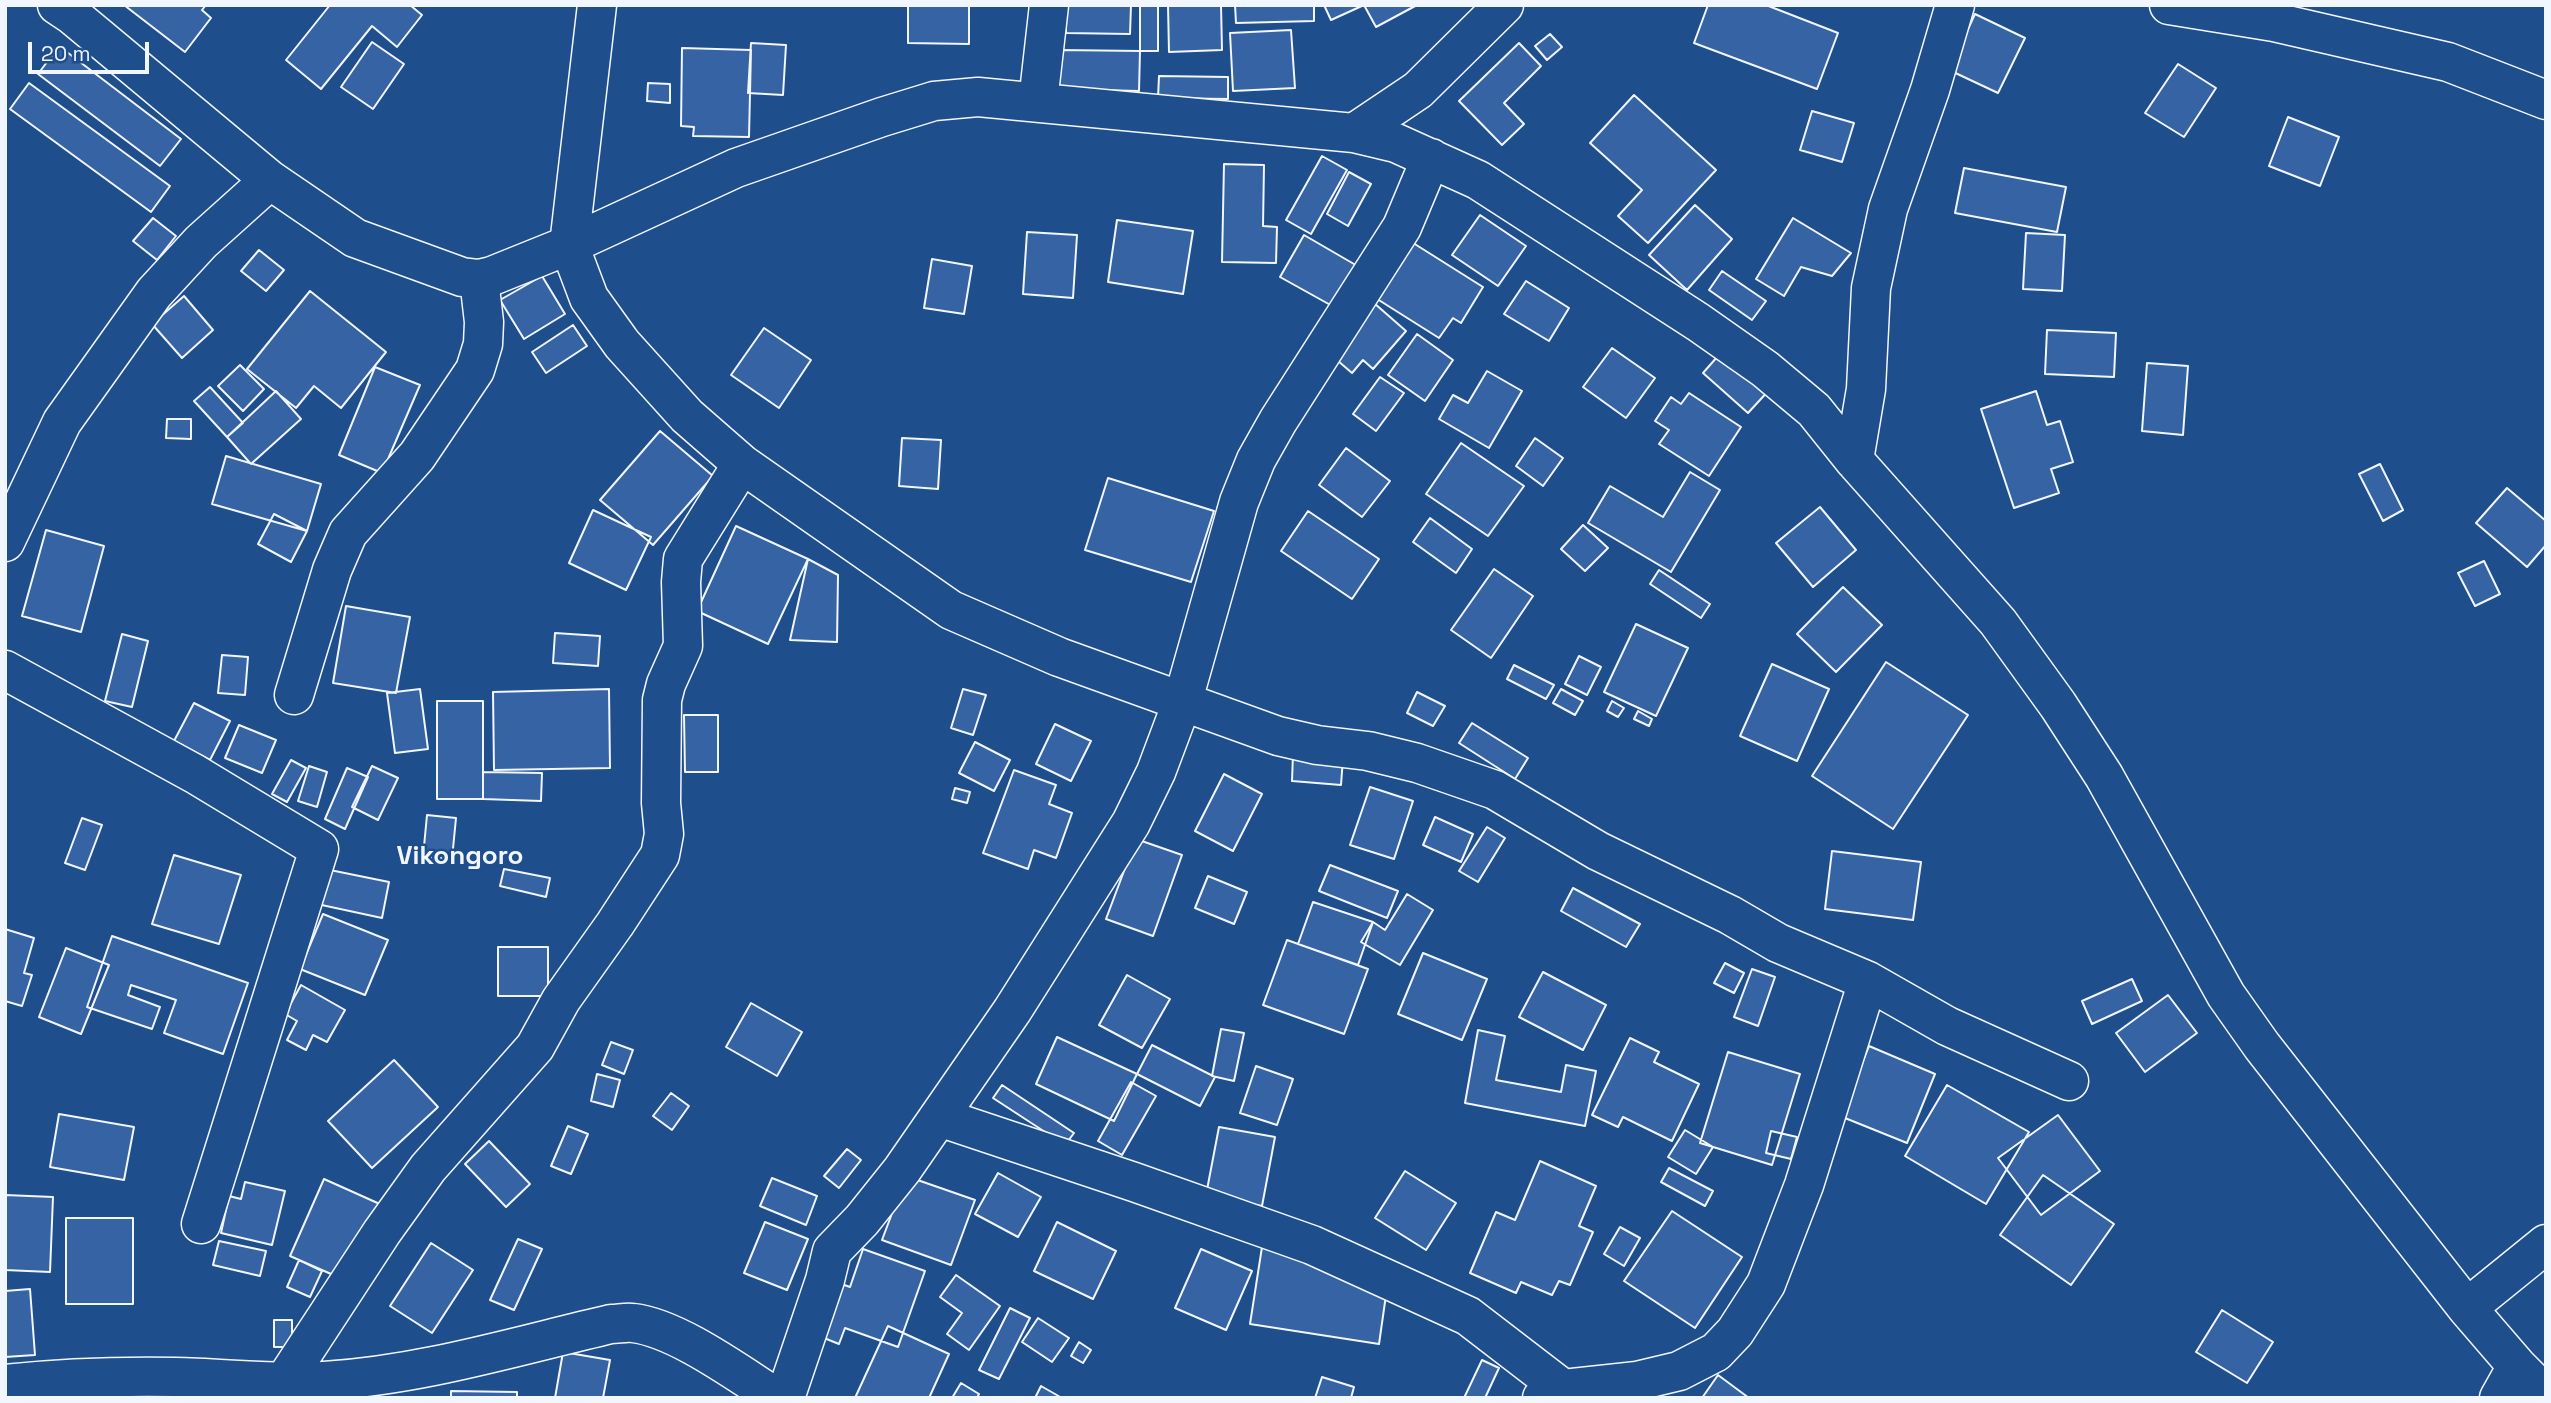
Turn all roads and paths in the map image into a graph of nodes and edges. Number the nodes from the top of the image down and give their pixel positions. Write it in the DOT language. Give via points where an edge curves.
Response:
graph roads {
  1 [pos="57,5"];
  2 [pos="597,5"];
  3 [pos="1049,5"];
  4 [pos="1504,5"];
  5 [pos="1955,5"];
  6 [pos="2169,5"];
  7 [pos="2546,100"];
  8 [pos="1038,102"];
  9 [pos="1354,133"];
  10 [pos="1431,158"];
  11 [pos="270,180"];
  12 [pos="569,245"];
  13 [pos="479,279"];
  14 [pos="1854,460"];
  15 [pos="742,464"];
  16 [pos="5,542"];
  17 [pos="5,670"];
  18 [pos="294,695"];
  19 [pos="1183,700"];
  20 [pos="1868,981"];
  21 [pos="2069,1081"];
  22 [pos="939,1117"];
  23 [pos="201,1224"];
  24 [pos="2546,1244"];
  25 [pos="2467,1308"];
  26 [pos="284,1382"];
  27 [pos="2508,1382"];
  28 [pos="5,1384"];
  29 [pos="1552,1394"];
  30 [pos="2546,1395"];
  31 [pos="777,1398"];
  32 [pos="785,1398"];
  1 -- 11 [label="street"];
  2 -- 12 [label="street"];
  3 -- 8 [label="street"];
  4 -- 9 [label="street" via="1418,90"];
  5 -- 14 [label="street" via="1888,209 1871,288 1866,389"];
  6 -- 7 [label="street" via="2274,22 2436,59"];
  8 -- 9 [label="street"];
  8 -- 12 [label="street" via="978,97 934,101 736,168"];
  9 -- 10 [label="street"];
  10 -- 14 [label="street" via="1478,180 1550,224 1765,369 1814,410"];
  10 -- 19 [label="street" via="1402,228 1256,460 1239,502"];
  11 -- 13 [label="street" via="355,238"];
  11 -- 16 [label="street" via="154,292 61,422"];
  12 -- 13 [label="street"];
  12 -- 15 [label="street" via="589,298 622,344 687,416"];
  13 -- 18 [label="street" via="484,322 475,370 417,456 348,533"];
  14 -- 25 [label="street" via="1998,622 2058,705 2104,776 2226,995"];
  15 -- 19 [label="street" via="951,610 1059,657"];
  15 -- 26 [label="street" via="683,559 683,646 662,700 664,834 660,855 561,1000 535,1047 428,1168"];
  17 -- 23 [label="street" via="195,774 319,849"];
  19 -- 20 [label="street" via="1278,736 1417,763 1495,790 1598,850 1778,943"];
  19 -- 22 [label="street" via="1131,823"];
  20 -- 21 [label="street" via="1947,1026"];
  20 -- 29 [label="street" via="1790,1222 1766,1284 1735,1332 1716,1352 1679,1371"];
  22 -- 29 [label="street" via="1312,1245 1468,1316 1507,1344"];
  22 -- 32 [label="street" via="902,1170 832,1251"];
  24 -- 25 [label="street"];
  25 -- 27 [label="street"];
  26 -- 28 [label="street" via="174,1377"];
  26 -- 31 [label="street" via="414,1371 611,1324 633,1323 697,1347"];
  27 -- 30 [label="street"];
}
